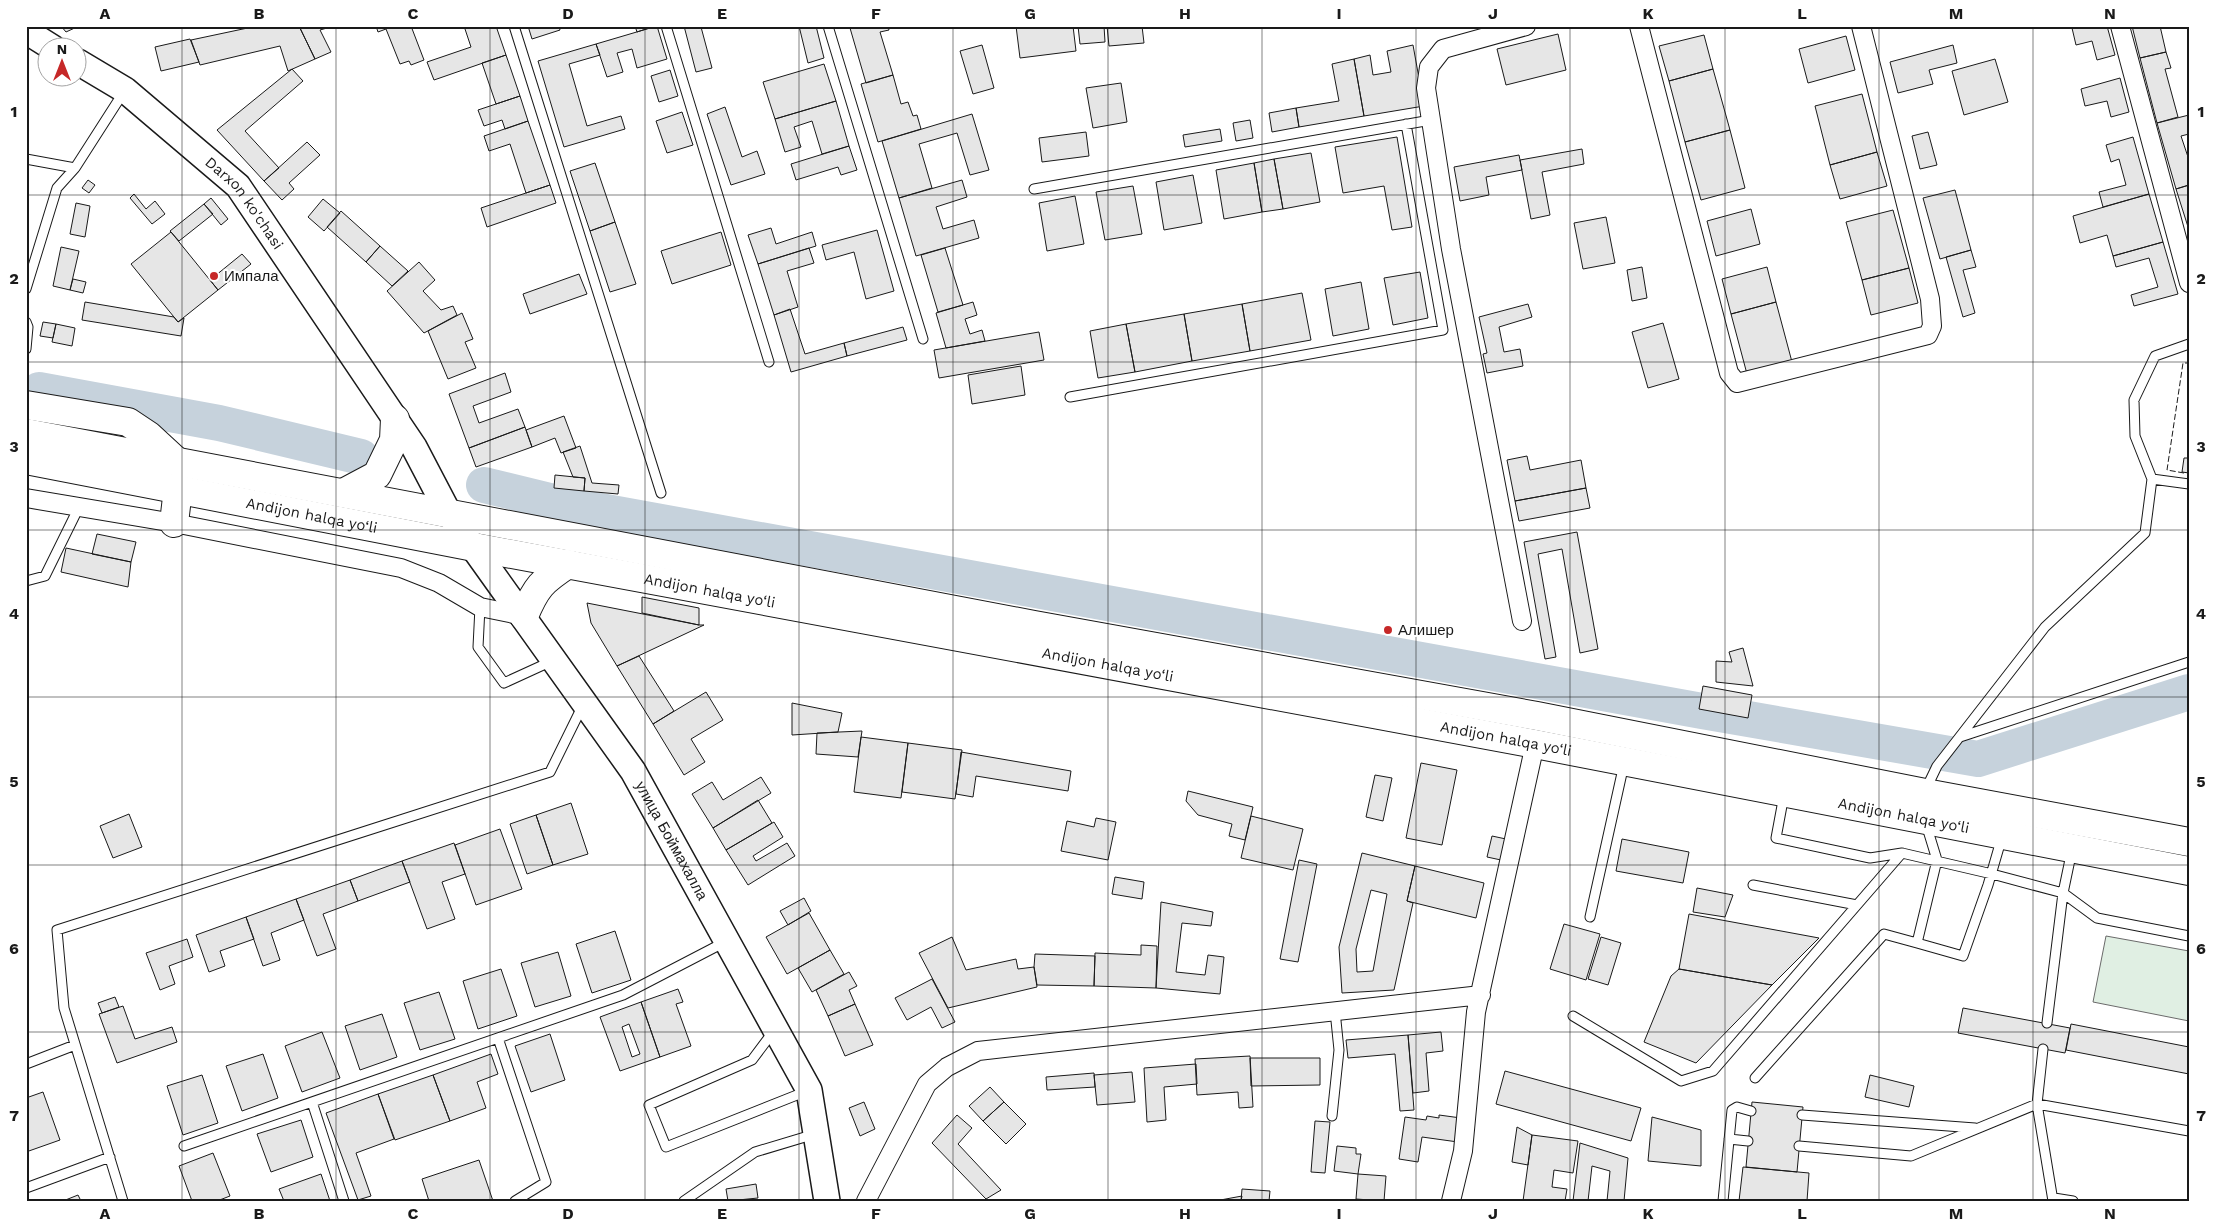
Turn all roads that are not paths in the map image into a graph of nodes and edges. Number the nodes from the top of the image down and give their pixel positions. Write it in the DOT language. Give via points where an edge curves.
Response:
graph roads {
  1 [pos="514,26"];
  2 [pos="666,26"];
  3 [pos="828,26"];
  4 [pos="1526,26"];
  5 [pos="1639,26"];
  6 [pos="1861,26"];
  7 [pos="2120,26"];
  8 [pos="26,31"];
  9 [pos="38,38"];
  10 [pos="88,68"];
  11 [pos="125,90"];
  12 [pos="1431,120"];
  13 [pos="1406,124"];
  14 [pos="26,158"];
  15 [pos="75,168"];
  16 [pos="1034,189"];
  17 [pos="2189,283"];
  18 [pos="26,289"];
  19 [pos="26,322"];
  20 [pos="923,338"];
  21 [pos="2189,344"];
  22 [pos="26,349"];
  23 [pos="769,362"];
  24 [pos="1070,396"];
  25 [pos="26,405"];
  26 [pos="395,419"];
  27 [pos="26,433"];
  28 [pos="26,460"];
  29 [pos="175,460"];
  30 [pos="2152,479"];
  31 [pos="2189,484"];
  32 [pos="178,489"];
  33 [pos="345,492"];
  34 [pos="661,493"];
  35 [pos="26,498"];
  36 [pos="79,507"];
  37 [pos="448,512"];
  38 [pos="174,523"];
  39 [pos="474,547"];
  40 [pos="568,564"];
  41 [pos="26,581"];
  42 [pos="480,607"];
  43 [pos="524,616"];
  44 [pos="1522,621"];
  45 [pos="555,659"];
  46 [pos="2189,662"];
  47 [pos="585,702"];
  48 [pos="1959,738"];
  49 [pos="1535,744"];
  50 [pos="1624,762"];
  51 [pos="1785,792"];
  52 [pos="1925,806"];
  53 [pos="2003,835"];
  54 [pos="2189,842"];
  55 [pos="2072,850"];
  56 [pos="1902,852"];
  57 [pos="1937,860"];
  58 [pos="2189,872"];
  59 [pos="1992,874"];
  60 [pos="1753,885"];
  61 [pos="2063,893"];
  62 [pos="1857,904"];
  63 [pos="1590,917"];
  64 [pos="2189,936"];
  65 [pos="727,942"];
  66 [pos="1917,943"];
  67 [pos="1481,995"];
  68 [pos="1335,1011"];
  69 [pos="1573,1016"];
  70 [pos="2047,1023"];
  71 [pos="775,1030"];
  72 [pos="498,1038"];
  73 [pos="75,1045"];
  74 [pos="2043,1049"];
  75 [pos="26,1064"];
  76 [pos="1755,1078"];
  77 [pos="809,1090"];
  78 [pos="312,1102"];
  79 [pos="2036,1104"];
  80 [pos="1751,1111"];
  81 [pos="1802,1115"];
  82 [pos="1332,1116"];
  83 [pos="1977,1128"];
  84 [pos="2189,1130"];
  85 [pos="816,1134"];
  86 [pos="1729,1139"];
  87 [pos="1748,1141"];
  88 [pos="184,1146"];
  89 [pos="1800,1146"];
  90 [pos="110,1157"];
  91 [pos="26,1188"];
  92 [pos="2054,1199"];
  93 [pos="123,1201"];
  94 [pos="344,1201"];
  95 [pos="515,1201"];
  96 [pos="684,1201"];
  97 [pos="827,1201"];
  98 [pos="866,1201"];
  99 [pos="1451,1201"];
  100 [pos="1723,1201"];
  101 [pos="2073,1201"];
  1 -- 34 [label="lane"];
  2 -- 23 [label="lane"];
  3 -- 20 [label="lane"];
  4 -- 12 [label="street" via="1443,49 1429,67 1426,88"];
  5 -- 6 [label="street" via="1729,372 1737,383 1928,335 1932,326 1930,300"];
  7 -- 17 [label="street"];
  8 -- 9 [label="main road"];
  10 -- 11 [label="main road, Darxon ko'chasi"];
  11 -- 15 [label="lane"];
  11 -- 26 [label="main road, Darxon ko'chasi" via="238,186"];
  12 -- 13 [label="lane"];
  12 -- 44 [label="street" via="1451,250"];
  13 -- 16 [label="lane"];
  13 -- 24 [label="lane" via="1443,330"];
  14 -- 15 [label="lane"];
  15 -- 18 [label="lane" via="57,188"];
  19 -- 22 [label="lane"];
  21 -- 30 [label="lane" via="2154,356 2134,400 2136,436"];
  25 -- 29 [label="highway" via="128,422"];
  26 -- 33 [label="highway" via="394,440 377,475"];
  26 -- 37 [label="main road, Darxon ko'chasi" via="414,447"];
  27 -- 29 [label="highway, Andijon halqa yo‘li"];
  28 -- 32 [label="highway, Andijon halqa yo‘li"];
  29 -- 33 [label="highway, Andijon halqa yo‘li"];
  30 -- 31 [label="lane"];
  30 -- 48 [label="lane" via="2145,533 2045,627"];
  32 -- 38 [label="highway"];
  32 -- 39 [label="highway, Andijon halqa yo‘li"];
  33 -- 37 [label="highway, Andijon halqa yo‘li"];
  35 -- 36 [label="street"];
  36 -- 38 [label="street"];
  36 -- 41 [label="lane" via="46,576"];
  37 -- 39 [label="main road, улица Боймахалла"];
  37 -- 52 [label="highway, Andijon halqa yo‘li" via="1034,625 1537,716"];
  38 -- 42 [label="street" via="401,568 439,583"];
  39 -- 40 [label="highway, Andijon halqa yo‘li"];
  39 -- 43 [label="main road, улица Боймахалла"];
  40 -- 43 [label="highway" via="544,579 532,595"];
  40 -- 49 [label="highway, Andijon halqa yo‘li"];
  42 -- 43 [label="street"];
  42 -- 45 [label="lane" via="478,647 504,683"];
  43 -- 45 [label="main road, улица Боймахалла"];
  45 -- 47 [label="main road, улица Боймахалла"];
  46 -- 48 [label="lane"];
  47 -- 65 [label="main road, улица Боймахалла" via="633,771"];
  47 -- 73 [label="lane" via="550,772 57,930 64,1008"];
  48 -- 52 [label="lane" via="1937,766"];
  49 -- 50 [label="highway, Andijon halqa yo‘li"];
  49 -- 67 [label="street"];
  50 -- 51 [label="highway, Andijon halqa yo‘li"];
  50 -- 63 [label="lane"];
  51 -- 52 [label="highway, Andijon halqa yo‘li"];
  51 -- 56 [label="lane" via="1776,838 1870,858"];
  52 -- 53 [label="highway, Andijon halqa yo‘li"];
  52 -- 54 [label="highway, Andijon halqa yo‘li"];
  52 -- 57 [label="lane"];
  53 -- 55 [label="highway, Andijon halqa yo‘li"];
  53 -- 59 [label="lane"];
  55 -- 58 [label="highway, Andijon halqa yo‘li"];
  55 -- 61 [label="lane"];
  56 -- 57 [label="lane"];
  56 -- 62 [label="lane"];
  57 -- 59 [label="lane"];
  57 -- 66 [label="lane"];
  59 -- 61 [label="lane"];
  59 -- 66 [label="lane" via="1963,956"];
  60 -- 62 [label="lane"];
  61 -- 64 [label="lane" via="2097,918"];
  61 -- 70 [label="lane"];
  62 -- 69 [label="lane" via="1713,1071 1682,1081"];
  65 -- 71 [label="main road, улица Боймахалла"];
  65 -- 72 [label="lane" via="623,995"];
  66 -- 76 [label="lane" via="1884,934"];
  67 -- 68 [label="street"];
  67 -- 99 [label="street" via="1471,1047 1463,1151"];
  68 -- 82 [label="lane" via="1339,1050"];
  68 -- 98 [label="street" via="978,1051 947,1067 927,1084"];
  71 -- 77 [label="main road, улица Боймахалла"];
  71 -- 77 [label="lane" via="752,1060 650,1105 666,1147"];
  72 -- 78 [label="lane"];
  72 -- 95 [label="lane" via="546,1182"];
  73 -- 75 [label="lane"];
  73 -- 90 [label="lane"];
  74 -- 79 [label="lane"];
  77 -- 85 [label="main road, улица Боймахалла"];
  78 -- 88 [label="lane"];
  78 -- 94 [label="lane"];
  79 -- 83 [label="lane"];
  79 -- 84 [label="lane"];
  79 -- 92 [label="lane"];
  80 -- 86 [label="lane" via="1734,1108"];
  81 -- 83 [label="lane"];
  83 -- 89 [label="lane" via="1911,1156"];
  85 -- 96 [label="lane" via="755,1152"];
  85 -- 97 [label="main road, улица Боймахалла"];
  86 -- 87 [label="lane"];
  86 -- 100 [label="lane"];
  90 -- 91 [label="lane"];
  90 -- 93 [label="lane"];
  92 -- 101 [label="lane"];
}
